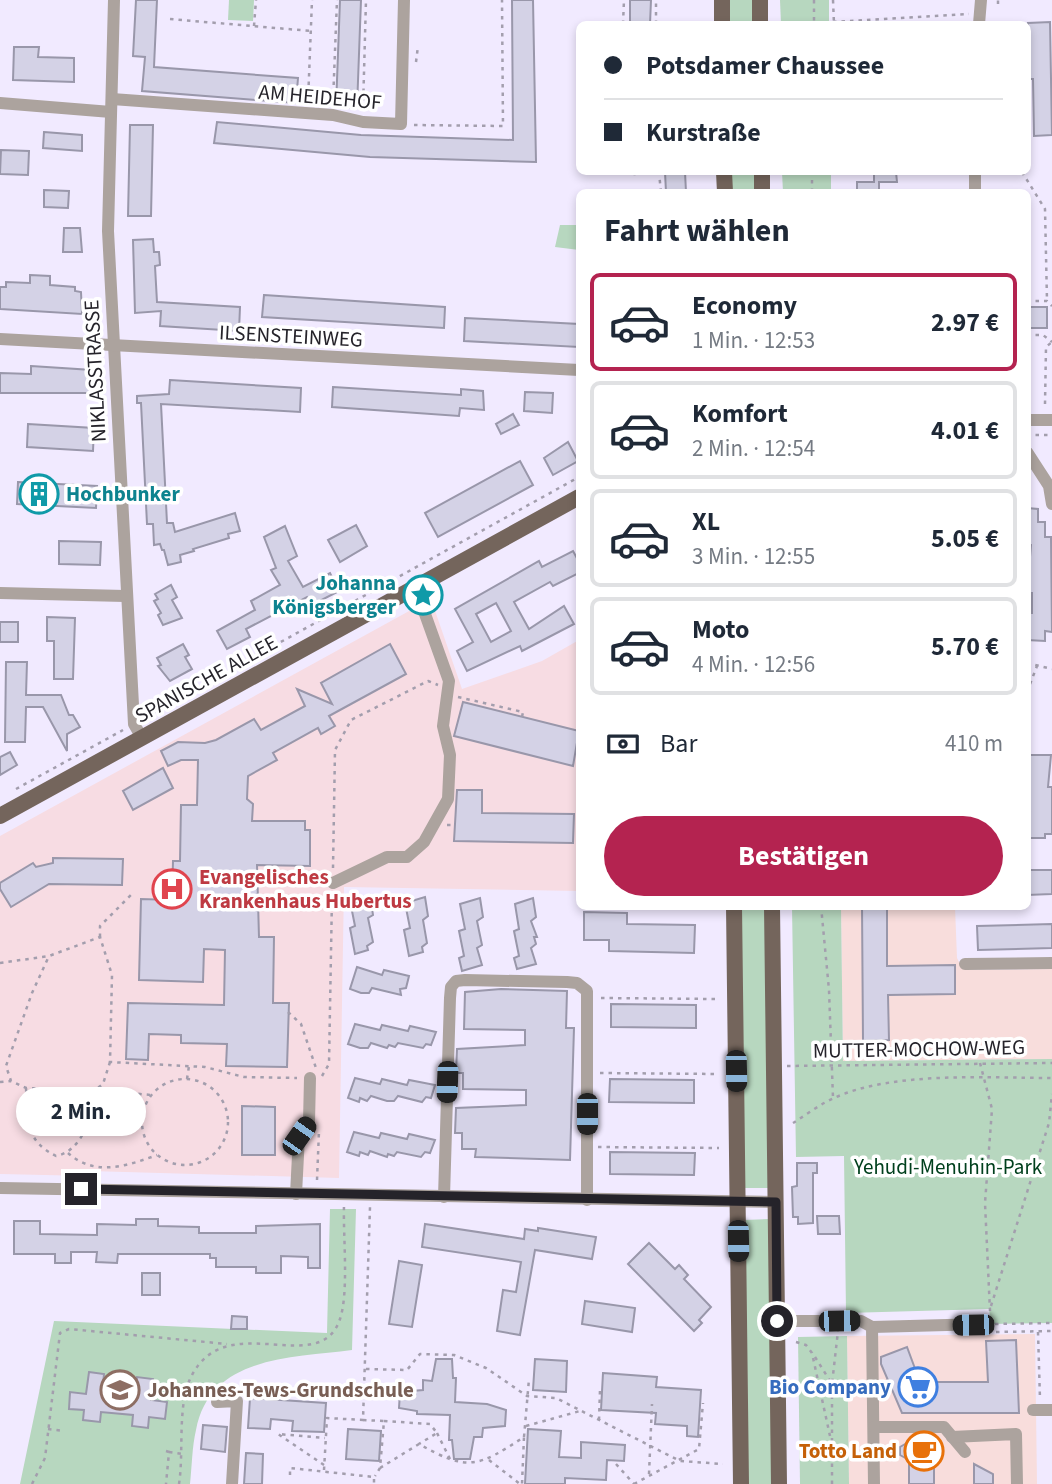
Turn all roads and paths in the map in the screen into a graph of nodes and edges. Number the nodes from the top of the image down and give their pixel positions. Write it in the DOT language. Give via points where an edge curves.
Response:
graph roads {
  1 [pos="114,0"];
  2 [pos="256,0"];
  3 [pos="312,0"];
  4 [pos="337,0"];
  5 [pos="366,0"];
  6 [pos="404,0"];
  7 [pos="502,0"];
  8 [pos="624,0"];
  9 [pos="656,0"];
  10 [pos="722,0"];
  11 [pos="760,0"];
  12 [pos="814,0"];
  13 [pos="833,0"];
  14 [pos="981,0"];
  15 [pos="969,14"];
  16 [pos="170,19"];
  17 [pos="623,21"];
  18 [pos="656,21"];
  19 [pos="722,21"];
  20 [pos="760,21"];
  21 [pos="814,21"];
  22 [pos="834,21"];
  23 [pos="864,21"];
  24 [pos="979,21"];
  25 [pos="254,26"];
  26 [pos="311,31"];
  27 [pos="0,103"];
  28 [pos="112,106"];
  29 [pos="307,114"];
  30 [pos="333,115"];
  31 [pos="362,122"];
  32 [pos="401,124"];
  33 [pos="1024,175"];
  34 [pos="1031,301"];
  35 [pos="1047,301"];
  36 [pos="1052,306"];
  37 [pos="1031,335"];
  38 [pos="0,340"];
  39 [pos="1052,342"];
  40 [pos="114,346"];
  41 [pos="576,370"];
  42 [pos="1045,404"];
  43 [pos="1031,420"];
  44 [pos="1052,420"];
  45 [pos="1031,435"];
  46 [pos="1052,435"];
  47 [pos="1031,458"];
  48 [pos="576,479"];
  49 [pos="576,499"];
  50 [pos="1052,504"];
  51 [pos="407,592"];
  52 [pos="0,593"];
  53 [pos="125,596"];
  54 [pos="1031,664"];
  55 [pos="1037,666"];
  56 [pos="1052,669"];
  57 [pos="1031,682"];
  58 [pos="448,692"];
  59 [pos="522,717"];
  60 [pos="140,720"];
  61 [pos="127,727"];
  62 [pos="142,738"];
  63 [pos="9,793"];
  64 [pos="0,816"];
  65 [pos="332,883"];
  66 [pos="134,893"];
  67 [pos="733,910"];
  68 [pos="772,910"];
  69 [pos="821,910"];
  70 [pos="100,937"];
  71 [pos="49,957"];
  72 [pos="1052,962"];
  73 [pos="0,963"];
  74 [pos="965,964"];
  75 [pos="594,998"];
  76 [pos="716,999"];
  77 [pos="288,1012"];
  78 [pos="110,1062"];
  79 [pos="980,1063"];
  80 [pos="1052,1063"];
  81 [pos="6,1066"];
  82 [pos="189,1066"];
  83 [pos="787,1066"];
  84 [pos="832,1066"];
  85 [pos="0,1068"];
  86 [pos="593,1073"];
  87 [pos="717,1073"];
  88 [pos="310,1078"];
  89 [pos="982,1078"];
  90 [pos="1052,1078"];
  91 [pos="187,1079"];
  92 [pos="11,1081"];
  93 [pos="0,1082"];
  94 [pos="26,1088"];
  95 [pos="95,1090"];
  96 [pos="1052,1094"];
  97 [pos="151,1095"];
  98 [pos="833,1098"];
  99 [pos="319,1118"];
  100 [pos="793,1123"];
  101 [pos="1052,1127"];
  102 [pos="1047,1131"];
  103 [pos="592,1147"];
  104 [pos="719,1148"];
  105 [pos="67,1152"];
  106 [pos="157,1155"];
  107 [pos="317,1184"];
  108 [pos="0,1188"];
  109 [pos="296,1194"];
  110 [pos="444,1197"];
  111 [pos="587,1200"];
  112 [pos="737,1202"];
  113 [pos="776,1202"];
  114 [pos="344,1206"];
  115 [pos="370,1206"];
  116 [pos="990,1309"];
  117 [pos="777,1321"];
  118 [pos="839,1321"];
  119 [pos="1052,1323"];
  120 [pos="988,1324"];
  121 [pos="873,1327"];
  122 [pos="1052,1331"];
  123 [pos="1038,1332"];
  124 [pos="796,1342"];
  125 [pos="230,1344"];
  126 [pos="812,1353"];
  127 [pos="366,1369"];
  128 [pos="529,1380"];
  129 [pos="832,1384"];
  130 [pos="600,1390"];
  131 [pos="527,1396"];
  132 [pos="217,1402"];
  133 [pos="703,1403"];
  134 [pos="652,1404"];
  135 [pos="1042,1410"];
  136 [pos="580,1411"];
  137 [pos="363,1420"];
  138 [pos="599,1420"];
  139 [pos="384,1421"];
  140 [pos="526,1426"];
  141 [pos="874,1427"];
  142 [pos="48,1429"];
  143 [pos="64,1430"];
  144 [pos="437,1433"];
  145 [pos="524,1437"];
  146 [pos="952,1437"];
  147 [pos="326,1438"];
  148 [pos="831,1443"];
  149 [pos="419,1444"];
  150 [pos="650,1446"];
  151 [pos="965,1452"];
  152 [pos="182,1454"];
  153 [pos="489,1460"];
  154 [pos="451,1461"];
  155 [pos="680,1461"];
  156 [pos="616,1464"];
  157 [pos="723,1464"];
  158 [pos="324,1465"];
  159 [pos="380,1468"];
  160 [pos="324,1470"];
  161 [pos="649,1474"];
  162 [pos="290,1475"];
  163 [pos="374,1477"];
  164 [pos="32,1484"];
  165 [pos="166,1484"];
  166 [pos="179,1484"];
  167 [pos="232,1484"];
  168 [pos="374,1484"];
  169 [pos="521,1484"];
  170 [pos="634,1484"];
  171 [pos="741,1484"];
  172 [pos="779,1484"];
  173 [pos="832,1484"];
  174 [pos="874,1484"];
  175 [pos="1017,1484"];
  1 -- 28 [label="street, NIKLASSTRASSE"];
  2 -- 25 [label="path"];
  3 -- 26 [label="path"];
  4 -- 30 [label="path"];
  5 -- 31 [label="path"];
  6 -- 32 [label="street, AM HEIDEHOF"];
  7 -- 32 [label="path" via="503,126"];
  8 -- 17 [label="path"];
  9 -- 18 [label="path"];
  10 -- 19 [label="main road"];
  11 -- 20 [label="main road"];
  12 -- 21 [label="path"];
  13 -- 22 [label="path"];
  14 -- 24 [label="street"];
  15 -- 23 [label="path"];
  16 -- 25 [label="path"];
  25 -- 26 [label="path"];
  26 -- 29 [label="path"];
  27 -- 28 [label="street, AM HEIDEHOF"];
  28 -- 29 [label="street, AM HEIDEHOF"];
  28 -- 40 [label="street, NIKLASSTRASSE" via="108,231"];
  29 -- 30 [label="street, AM HEIDEHOF"];
  30 -- 31 [label="street, AM HEIDEHOF"];
  31 -- 32 [label="street, AM HEIDEHOF"];
  33 -- 35 [label="path" via="1045,209"];
  34 -- 35 [label="path"];
  35 -- 36 [label="path"];
  37 -- 39 [label="path" via="1043,335"];
  38 -- 40 [label="street, ILSENSTEINWEG"];
  39 -- 42 [label="path" via="1046,347"];
  40 -- 41 [label="street, ILSENSTEINWEG"];
  40 -- 53 [label="street, NIKLASSTRASSE"];
  43 -- 44 [label="street"];
  45 -- 46 [label="path"];
  47 -- 50 [label="street" via="1049,486"];
  48 -- 60 [label="path"];
  49 -- 51 [label="main road, SPANISCHE ALLEE"];
  51 -- 58 [label="street" via="420,600 449,681"];
  51 -- 62 [label="main road, SPANISCHE ALLEE"];
  52 -- 53 [label="street"];
  53 -- 62 [label="street, NIKLASSTRASSE" via="134,724"];
  54 -- 55 [label="path"];
  55 -- 56 [label="path"];
  55 -- 57 [label="path"];
  58 -- 59 [label="path" via="523,712"];
  58 -- 65 [label="street" via="443,726 450,755 450,792 424,842 407,857 387,857"];
  58 -- 65 [label="path" via="428,681 351,720 335,750"];
  61 -- 63 [label="path"];
  62 -- 64 [label="main road, SPANISCHE ALLEE"];
  65 -- 77 [label="path" via="329,1064 320,1079 301,1024"];
  66 -- 70 [label="path" via="100,926"];
  67 -- 112 [label="main road"];
  68 -- 113 [label="main road"];
  69 -- 84 [label="path"];
  70 -- 71 [label="path"];
  70 -- 78 [label="path" via="112,975"];
  71 -- 73 [label="path"];
  71 -- 81 [label="path"];
  72 -- 74 [label="street"];
  75 -- 76 [label="path"];
  78 -- 82 [label="path"];
  78 -- 95 [label="path" via="107,1076"];
  79 -- 80 [label="path, MUTTER-MOCHOW-WEG"];
  79 -- 84 [label="path, MUTTER-MOCHOW-WEG"];
  79 -- 89 [label="path"];
  81 -- 85 [label="path"];
  81 -- 92 [label="path"];
  82 -- 88 [label="path" via="244,1077"];
  82 -- 91 [label="path"];
  83 -- 84 [label="path, MUTTER-MOCHOW-WEG"];
  84 -- 98 [label="path"];
  86 -- 87 [label="path"];
  88 -- 109 [label="street" via="309,1122 299,1136"];
  89 -- 90 [label="path, MUTTER-MOCHOW-WEG"];
  89 -- 98 [label="path, MUTTER-MOCHOW-WEG" via="860,1088"];
  89 -- 116 [label="path" via="992,1109 985,1203"];
  91 -- 97 [label="path" via="167,1083"];
  91 -- 106 [label="path" via="206,1085 221,1100 228,1119 224,1140 211,1156 193,1165 172,1164"];
  92 -- 93 [label="path"];
  92 -- 94 [label="path"];
  94 -- 95 [label="path"];
  94 -- 105 [label="path" via="33,1140 56,1156"];
  95 -- 97 [label="path"];
  95 -- 105 [label="path" via="89,1123"];
  96 -- 102 [label="path"];
  97 -- 106 [label="path" via="142,1125 148,1145"];
  98 -- 100 [label="path, MUTTER-MOCHOW-WEG"];
  99 -- 107 [label="path"];
  101 -- 102 [label="path"];
  102 -- 116 [label="path"];
  103 -- 104 [label="path"];
  105 -- 106 [label="path" via="84,1164 111,1168"];
  108 -- 109 [label="street"];
  109 -- 110 [label="street"];
  110 -- 111 [label="street"];
  110 -- 111 [label="street" via="452,987 457,981 478,980 567,982 587,991"];
  111 -- 112 [label="street"];
  112 -- 113 [label="street"];
  112 -- 171 [label="main road"];
  113 -- 117 [label="main road"];
  114 -- 125 [label="path" via="344,1292 341,1318 332,1335 314,1345"];
  115 -- 127 [label="path"];
  116 -- 120 [label="path"];
  117 -- 118 [label="street"];
  117 -- 172 [label="main road"];
  118 -- 121 [label="street" via="861,1321"];
  118 -- 129 [label="path"];
  119 -- 120 [label="path"];
  120 -- 121 [label="street"];
  120 -- 123 [label="path" via="992,1332"];
  121 -- 141 [label="street"];
  122 -- 123 [label="path"];
  123 -- 135 [label="path"];
  124 -- 126 [label="path"];
  125 -- 142 [label="path" via="69,1329 60,1333"];
  125 -- 152 [label="path" via="201,1359 189,1380"];
  126 -- 129 [label="path"];
  126 -- 148 [label="path"];
  127 -- 131 [label="path" via="407,1370 420,1354 454,1355 486,1368"];
  127 -- 137 [label="path"];
  128 -- 131 [label="path"];
  129 -- 148 [label="path"];
  130 -- 138 [label="path"];
  131 -- 136 [label="path" via="556,1398"];
  131 -- 140 [label="path"];
  132 -- 167 [label="street" via="237,1401"];
  133 -- 155 [label="path" via="699,1449"];
  134 -- 150 [label="path"];
  136 -- 138 [label="path"];
  136 -- 140 [label="path"];
  137 -- 139 [label="path"];
  137 -- 147 [label="path" via="327,1418"];
  138 -- 150 [label="path"];
  139 -- 144 [label="path" via="430,1424"];
  139 -- 159 [label="path"];
  140 -- 145 [label="path"];
  141 -- 146 [label="street" via="944,1427"];
  141 -- 174 [label="street"];
  142 -- 143 [label="path"];
  142 -- 164 [label="path" via="45,1458"];
  144 -- 149 [label="path"];
  144 -- 154 [label="path"];
  145 -- 153 [label="path"];
  145 -- 169 [label="path"];
  146 -- 151 [label="street"];
  146 -- 175 [label="street" via="1017,1434"];
  147 -- 158 [label="path"];
  147 -- 158 [label="path" via="278,1434"];
  148 -- 173 [label="path"];
  149 -- 154 [label="path"];
  149 -- 159 [label="path"];
  150 -- 155 [label="path"];
  150 -- 161 [label="path"];
  152 -- 165 [label="path" via="167,1451"];
  152 -- 166 [label="path"];
  153 -- 154 [label="path"];
  153 -- 169 [label="path"];
  155 -- 157 [label="path"];
  155 -- 161 [label="path"];
  156 -- 170 [label="path"];
  158 -- 160 [label="path"];
  159 -- 163 [label="path"];
  160 -- 162 [label="path" via="290,1468"];
  160 -- 163 [label="path"];
  161 -- 170 [label="path"];
  163 -- 168 [label="path"];
}
